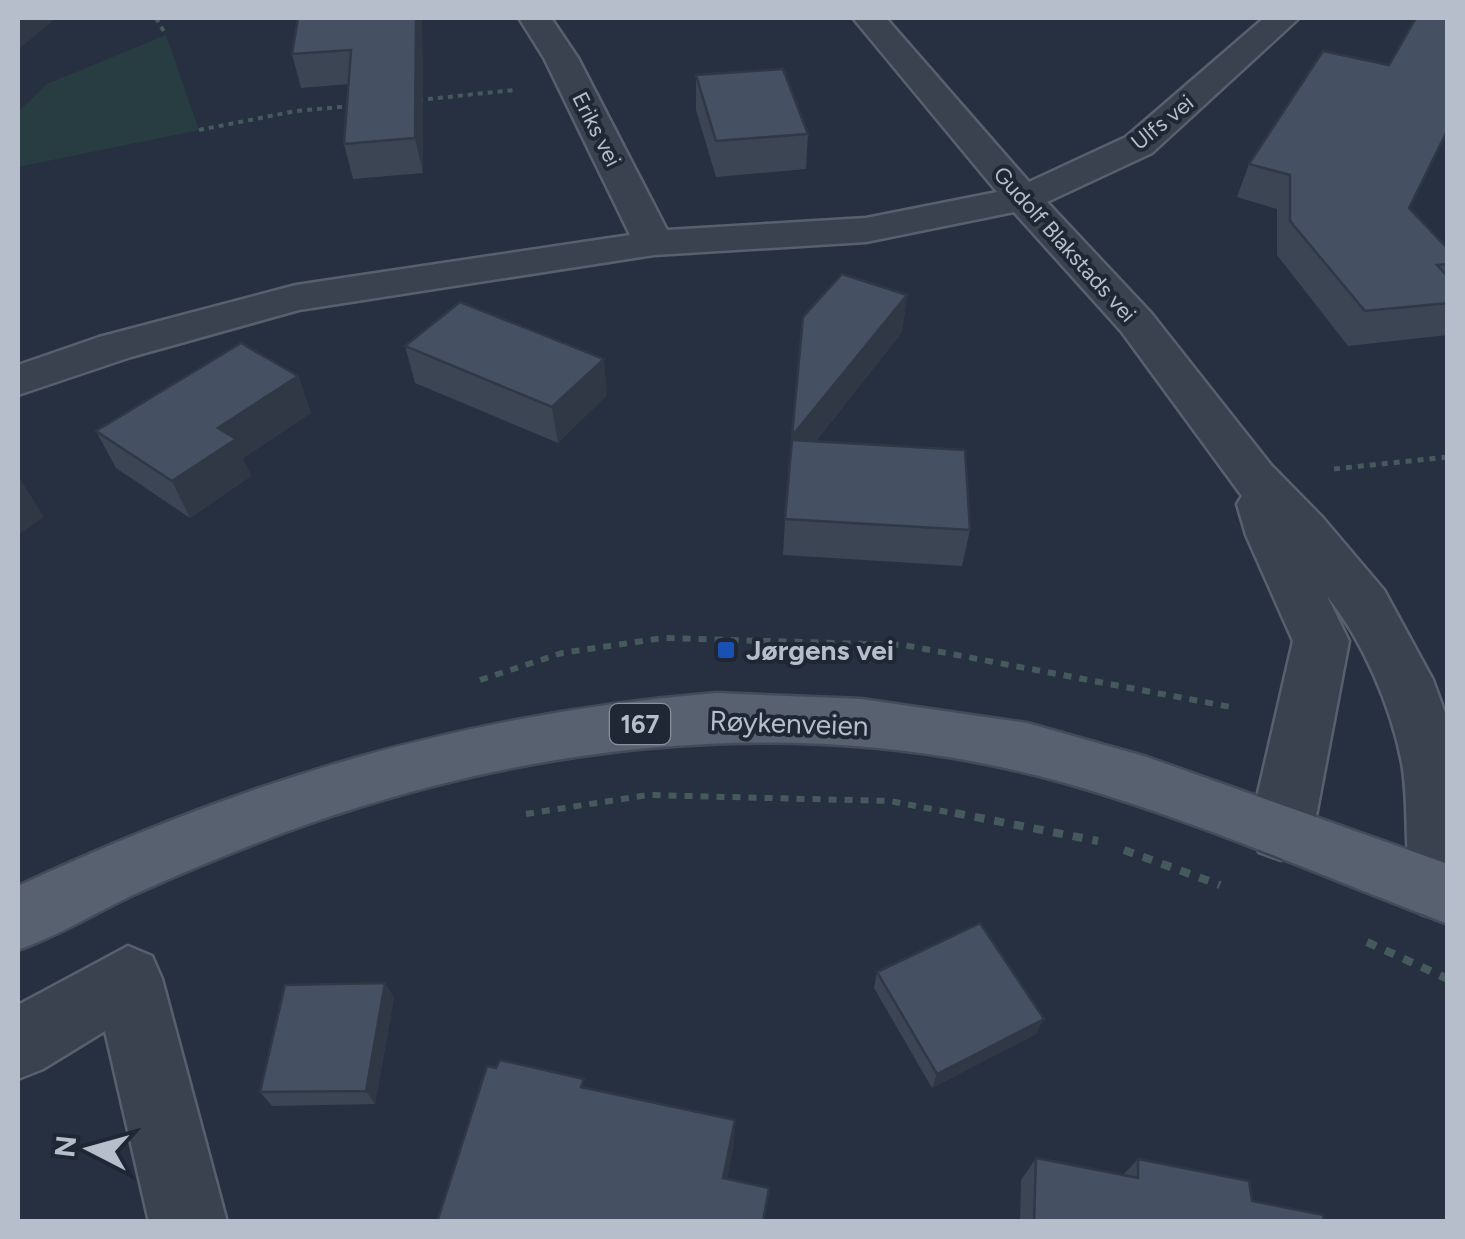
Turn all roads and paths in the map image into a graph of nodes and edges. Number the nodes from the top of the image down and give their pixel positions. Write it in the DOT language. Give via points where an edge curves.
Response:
graph roads {
  1 [pos="156,18"];
  2 [pos="535,18"];
  3 [pos="869,18"];
  4 [pos="1283,18"];
  5 [pos="166,35"];
  6 [pos="574,85"];
  7 [pos="415,100"];
  8 [pos="356,106"];
  9 [pos="200,130"];
  10 [pos="1023,199"];
  11 [pos="654,244"];
  12 [pos="18,381"];
  13 [pos="1448,457"];
  14 [pos="1328,470"];
  15 [pos="1253,477"];
  16 [pos="520,814"];
  17 [pos="1281,832"];
  18 [pos="1237,891"];
  19 [pos="1446,894"];
  20 [pos="18,919"];
  21 [pos="1360,939"];
  22 [pos="1448,980"];
  23 [pos="18,1044"];
  24 [pos="188,1222"];
  1 -- 5 [label="path"];
  2 -- 6 [label="street, Eriks vei"];
  3 -- 10 [label="street, Gudolf Blakstads vei"];
  4 -- 10 [label="street, Ulfs vei" via="1139,144"];
  6 -- 7 [label="path"];
  6 -- 11 [label="street, Eriks vei"];
  8 -- 9 [label="path"];
  10 -- 11 [label="street" via="866,230"];
  10 -- 15 [label="street, Gudolf Blakstads vei" via="1136,322"];
  11 -- 12 [label="street" via="296,298"];
  13 -- 14 [label="path"];
  15 -- 17 [label="street, Gudolf Blakstads vei" via="1321,641"];
  15 -- 19 [label="street, Gudolf Blakstads vei" via="1365,605 1404,680 1432,762"];
  16 -- 18 [label="path" via="648,796 890,801 1098,841"];
  17 -- 19 [label="main road, Røykenveien / 167"];
  17 -- 20 [label="main road, Røykenveien / 167" via="1118,774 1000,743 814,719 674,722 542,738 373,778 185,842"];
  21 -- 22 [label="path"];
  23 -- 24 [label="street" via="128,979"];
}
